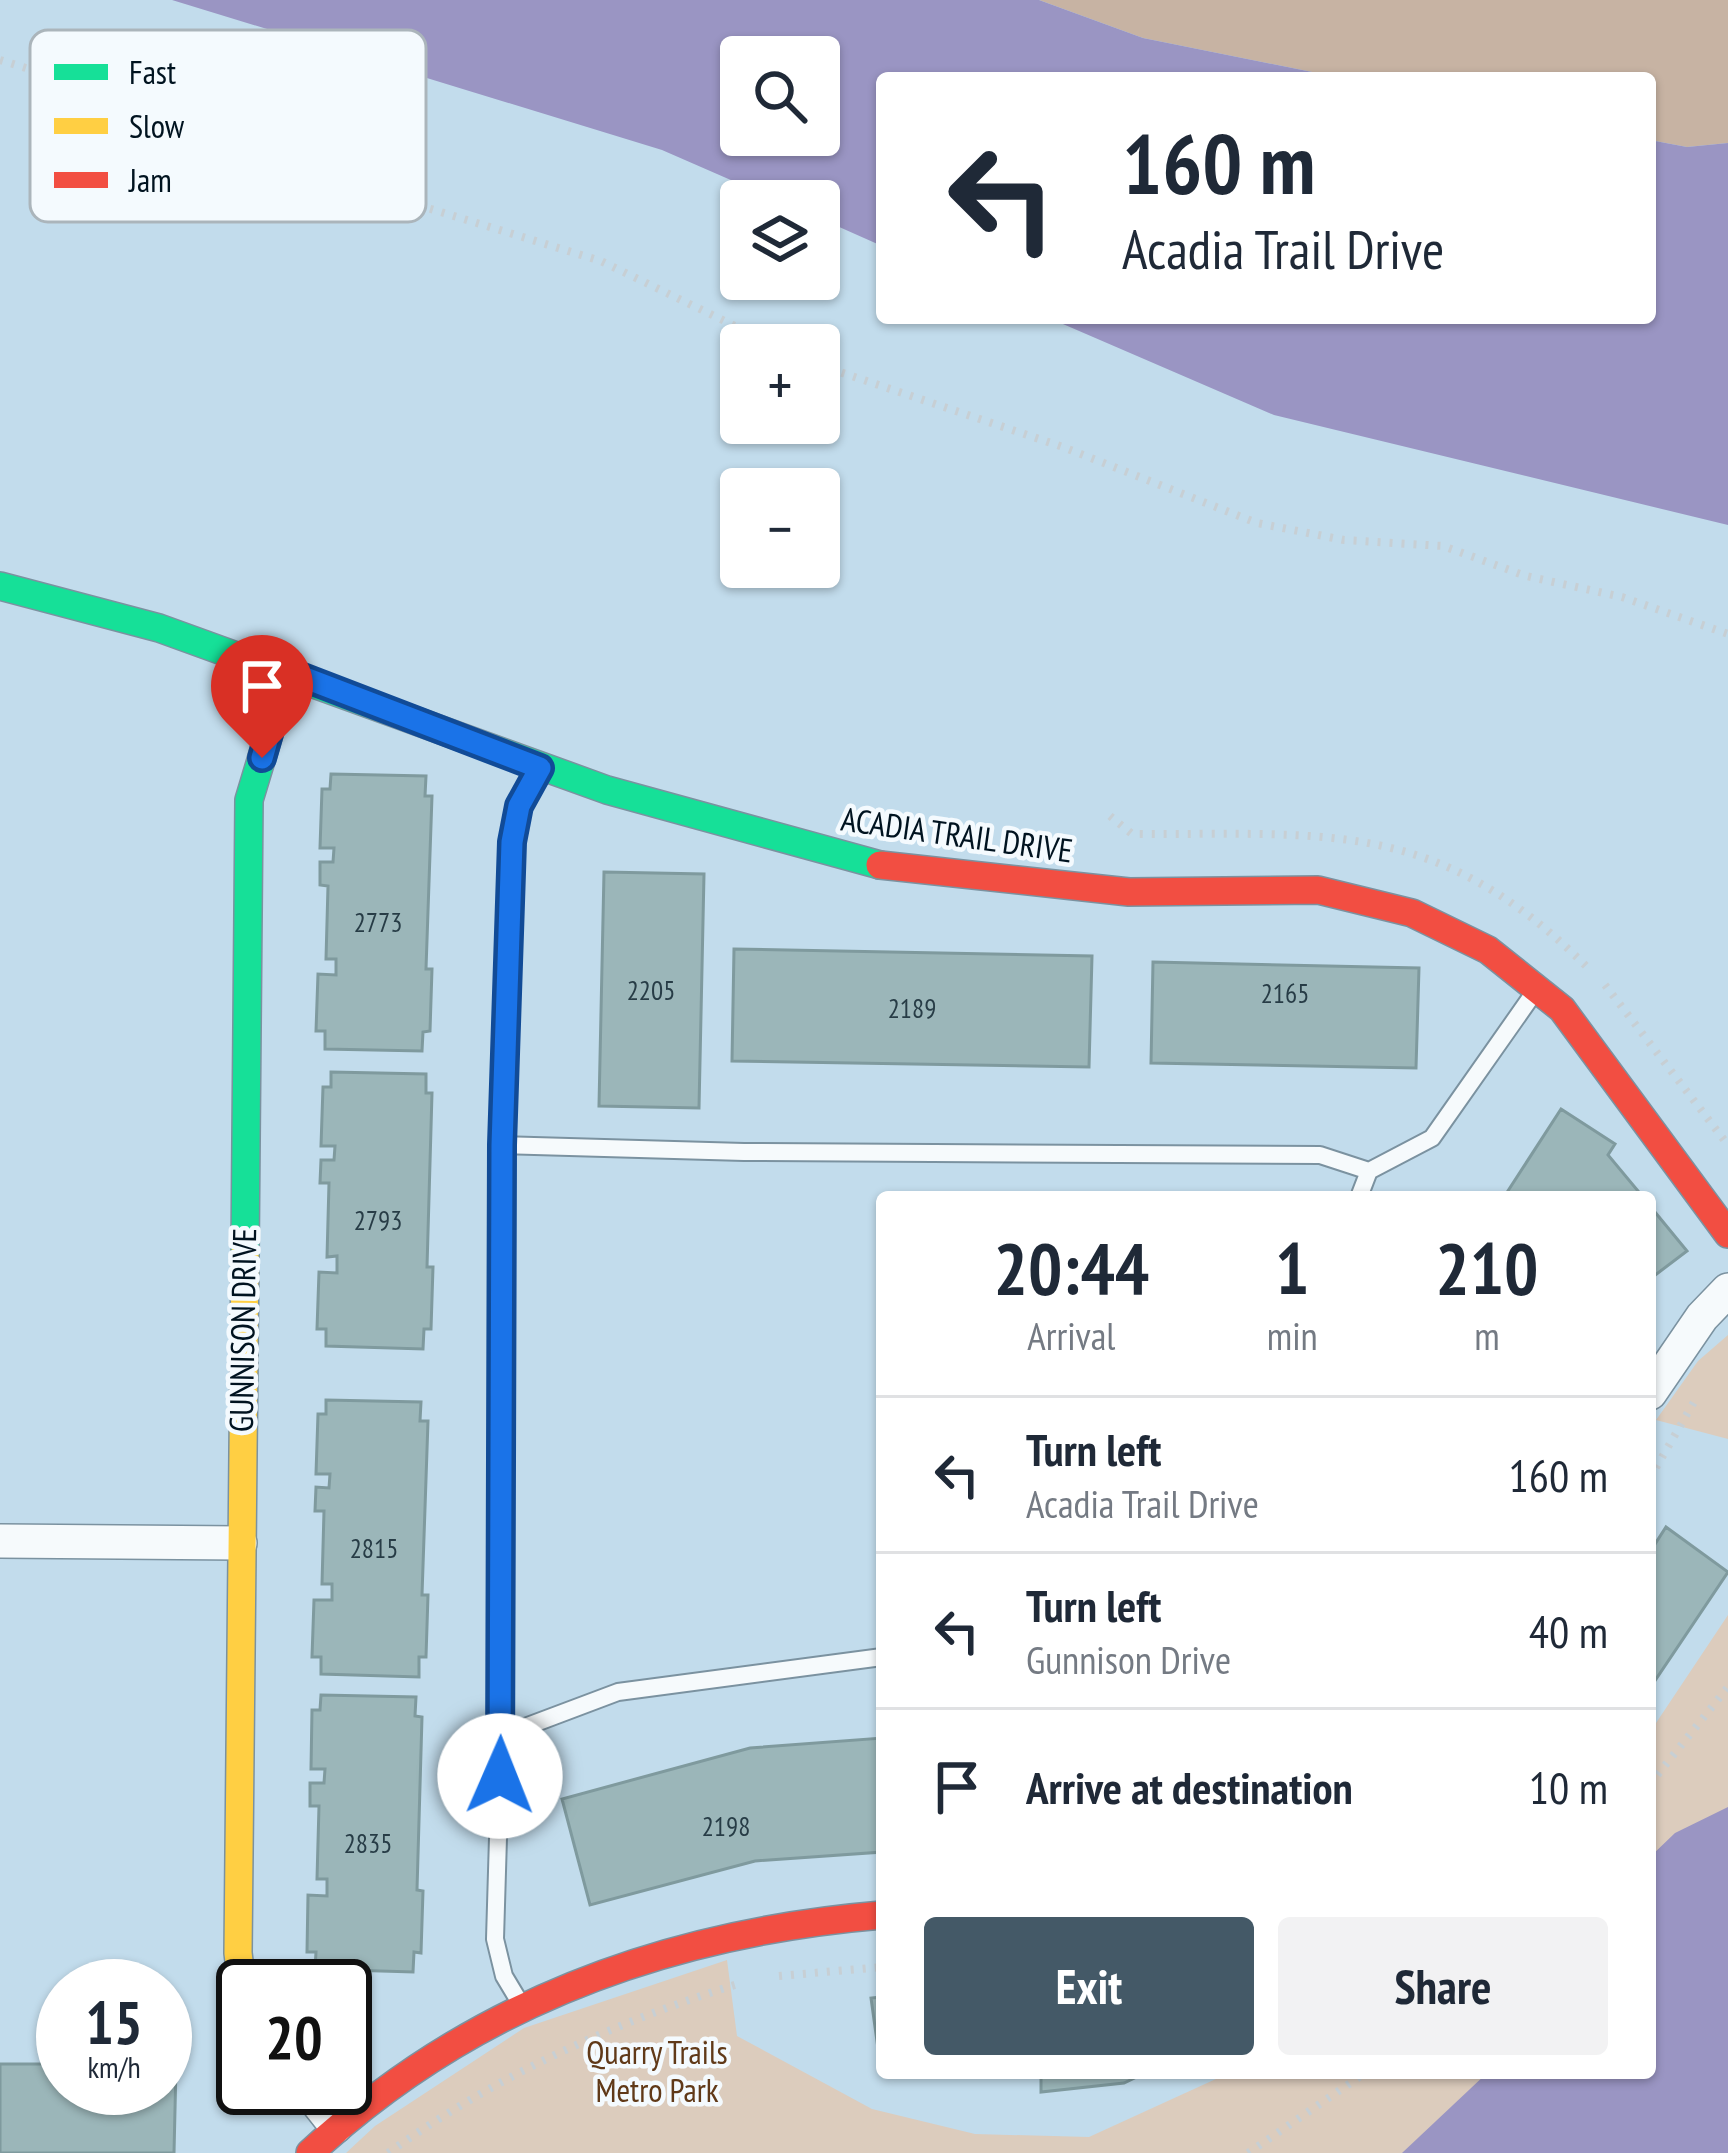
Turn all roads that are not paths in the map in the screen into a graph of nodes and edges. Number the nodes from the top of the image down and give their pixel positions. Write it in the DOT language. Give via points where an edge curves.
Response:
graph roads {
  1 [pos="0,586"];
  2 [pos="287,671"];
  3 [pos="540,768"];
  4 [pos="1538,987"];
  5 [pos="502,1145"];
  6 [pos="1369,1171"];
  7 [pos="1361,1191"];
  8 [pos="1728,1234"];
  9 [pos="1728,1290"];
  10 [pos="1656,1384"];
  11 [pos="0,1541"];
  12 [pos="240,1543"];
  13 [pos="876,1659"];
  14 [pos="501,1736"];
  15 [pos="876,1915"];
  16 [pos="239,1959"];
  17 [pos="520,2002"];
  18 [pos="327,2115"];
  19 [pos="336,2126"];
  20 [pos="310,2153"];
  1 -- 2 [label="street, ACADIA TRAIL DRIVE"];
  2 -- 3 [label="street, ACADIA TRAIL DRIVE"];
  2 -- 12 [label="street, GUNNISON DRIVE" via="249,800"];
  3 -- 4 [label="street, ACADIA TRAIL DRIVE" via="885,866 1129,892 1318,890 1412,913 1488,950"];
  3 -- 5 [label="lane" via="519,806 512,842"];
  4 -- 6 [label="lane" via="1432,1138"];
  4 -- 8 [label="street, ACADIA TRAIL DRIVE"];
  5 -- 6 [label="lane" via="1320,1155"];
  5 -- 14 [label="lane"];
  6 -- 7 [label="lane"];
  9 -- 10 [label="street"];
  11 -- 12 [label="street"];
  12 -- 16 [label="street, GUNNISON DRIVE"];
  13 -- 14 [label="lane" via="618,1692"];
  14 -- 17 [label="lane" via="495,1939"];
  15 -- 17 [label="street" via="677,1949"];
  17 -- 19 [label="street"];
  18 -- 19 [label="street"];
  19 -- 20 [label="street"];
}
